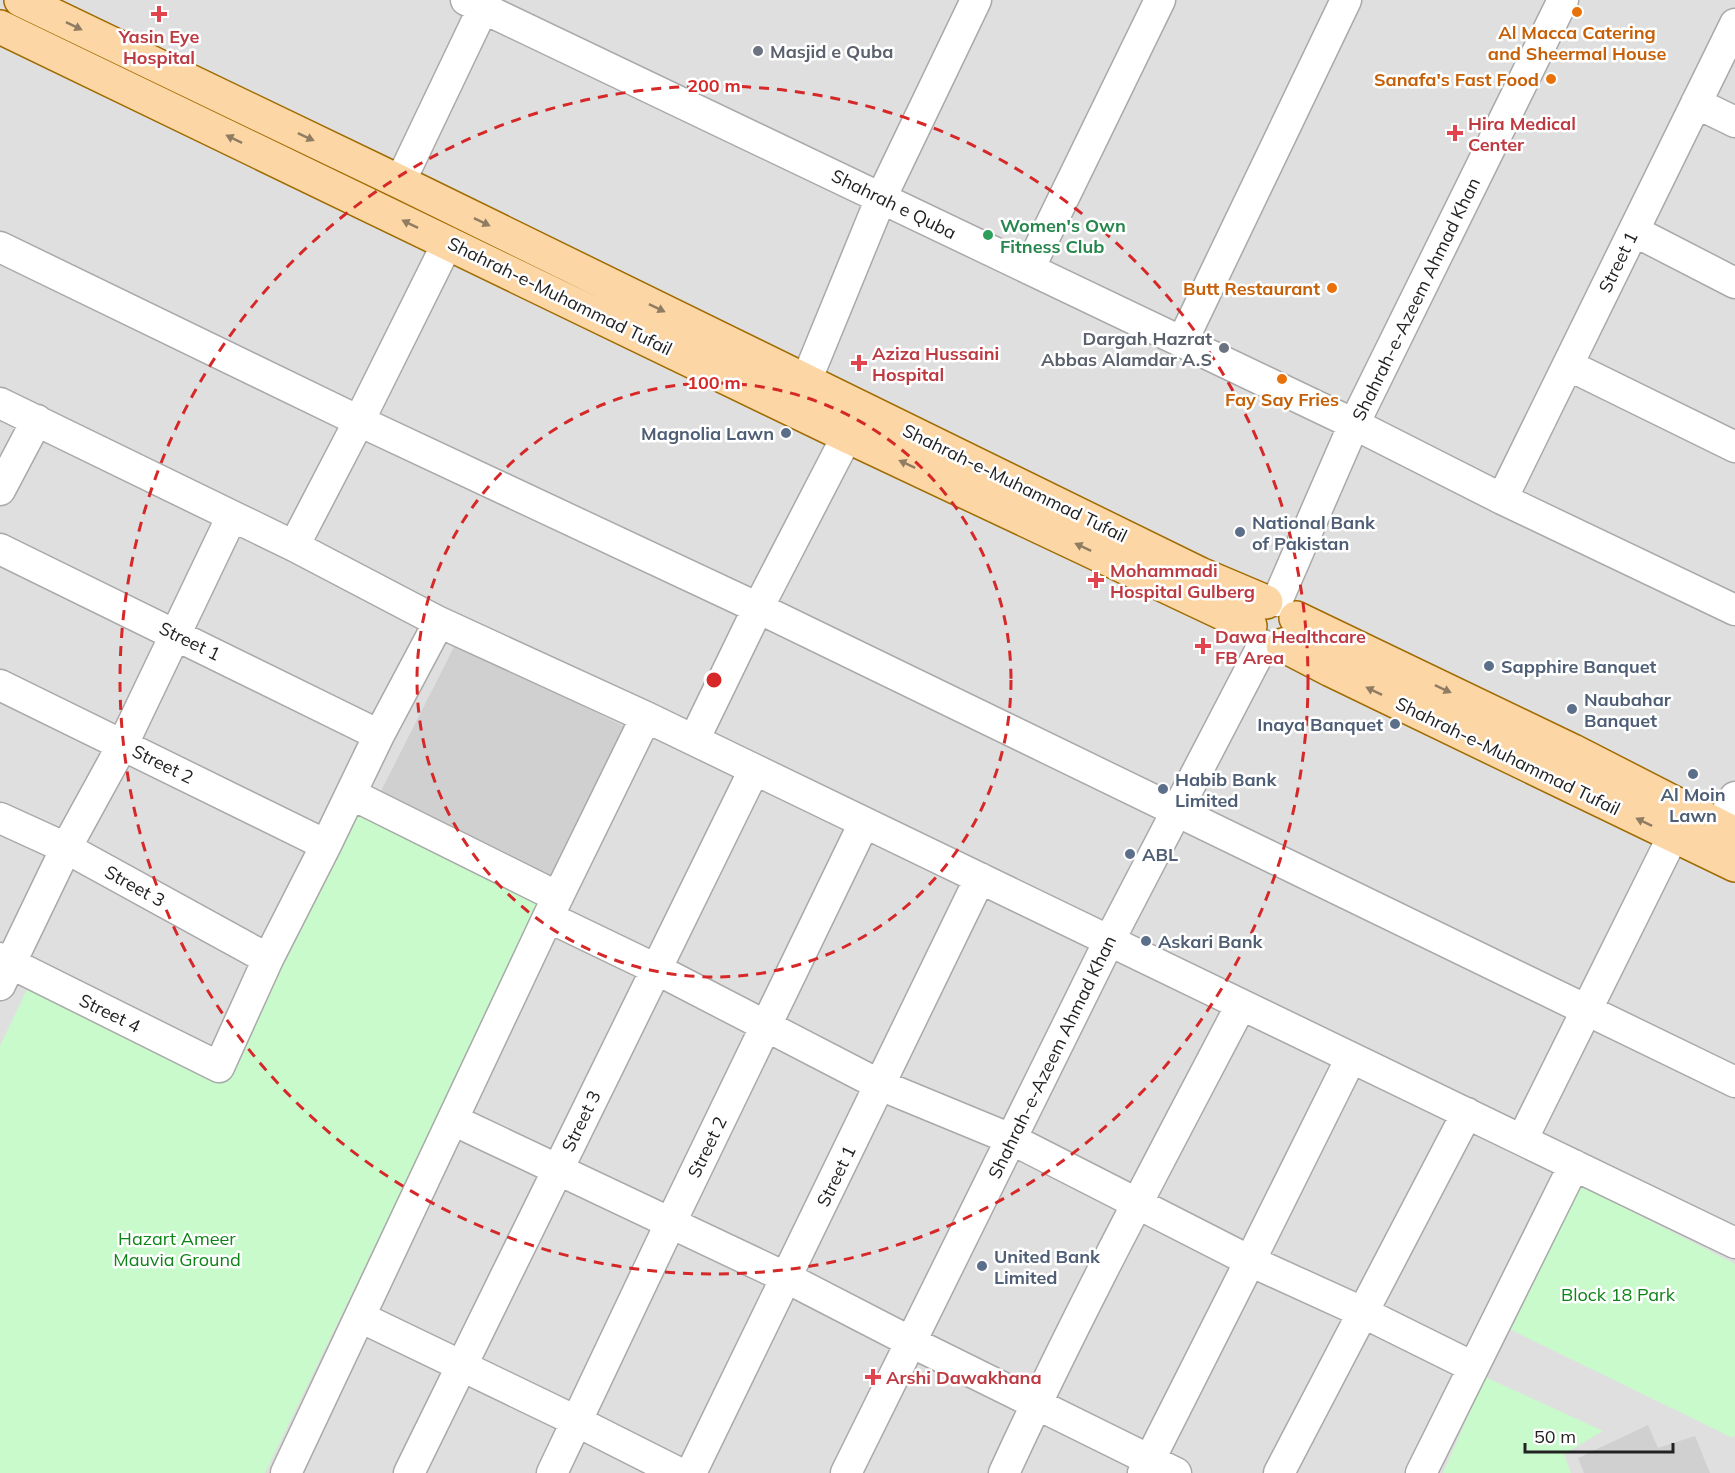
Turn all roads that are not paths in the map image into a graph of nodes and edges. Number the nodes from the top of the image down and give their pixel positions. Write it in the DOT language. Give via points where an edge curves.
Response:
graph roads {
  1 [pos="976,0"];
  2 [pos="1160,0"];
  3 [pos="1346,0"];
  4 [pos="1563,0"];
  5 [pos="26,1"];
  6 [pos="474,4"];
  7 [pos="1735,24"];
  8 [pos="0,27"];
  9 [pos="1696,103"];
  10 [pos="1735,122"];
  11 [pos="400,182"];
  12 [pos="881,198"];
  13 [pos="1634,231"];
  14 [pos="448,242"];
  15 [pos="0,247"];
  16 [pos="1029,269"];
  17 [pos="1735,283"];
  18 [pos="1182,342"];
  19 [pos="1568,365"];
  20 [pos="806,381"];
  21 [pos="0,403"];
  22 [pos="37,420"];
  23 [pos="359,422"];
  24 [pos="1354,424"];
  25 [pos="847,436"];
  26 [pos="1735,447"];
  27 [pos="0,490"];
  28 [pos="1502,499"];
  29 [pos="232,516"];
  30 [pos="294,546"];
  31 [pos="0,549"];
  32 [pos="758,608"];
  33 [pos="1735,610"];
  34 [pos="439,622"];
  35 [pos="1272,623"];
  36 [pos="175,633"];
  37 [pos="0,685"];
  38 [pos="646,717"];
  39 [pos="379,735"];
  40 [pos="694,740"];
  41 [pos="123,744"];
  42 [pos="754,770"];
  43 [pos="351,794"];
  44 [pos="1735,797"];
  45 [pos="1177,813"];
  46 [pos="0,818"];
  47 [pos="864,823"];
  48 [pos="1673,836"];
  49 [pos="1720,837"];
  50 [pos="326,845"];
  51 [pos="66,848"];
  52 [pos="1735,865"];
  53 [pos="980,878"];
  54 [pos="553,907"];
  55 [pos="1109,941"];
  56 [pos="268,959"];
  57 [pos="4,969"];
  58 [pos="656,969"];
  59 [pos="1241,1005"];
  60 [pos="1587,1011"];
  61 [pos="766,1026"];
  62 [pos="1351,1058"];
  63 [pos="1735,1082"];
  64 [pos="880,1085"];
  65 [pos="1467,1113"];
  66 [pos="453,1120"];
  67 [pos="1011,1140"];
  68 [pos="1522,1140"];
  69 [pos="1575,1165"];
  70 [pos="557,1170"];
  71 [pos="1137,1203"];
  72 [pos="670,1224"];
  73 [pos="1735,1243"];
  74 [pos="1250,1262"];
  75 [pos="787,1278"];
  76 [pos="1362,1312"];
  77 [pos="360,1317"];
  78 [pos="909,1341"];
  79 [pos="462,1365"];
  80 [pos="1473,1367"];
  81 [pos="1036,1404"];
  82 [pos="576,1421"];
  83 [pos="1146,1466"];
  84 [pos="286,1473"];
  85 [pos="410,1473"];
  86 [pos="552,1473"];
  87 [pos="679,1473"];
  88 [pos="691,1473"];
  89 [pos="846,1473"];
  90 [pos="1004,1473"];
  91 [pos="1176,1473"];
  92 [pos="1279,1473"];
  93 [pos="1421,1473"];
  1 -- 12 [label="street"];
  2 -- 16 [label="street"];
  3 -- 18 [label="street"];
  4 -- 24 [label="street, Shahrah-e-Azeem Ahmad Khan"];
  5 -- 11 [label="main road, Shahrah-e-Muhammad Tufail, one-way"];
  6 -- 11 [label="street"];
  6 -- 12 [label="street, Shahrah e Quba"];
  7 -- 9 [label="street, Street 1"];
  14 -- 8 [label="main road, Shahrah-e-Muhammad Tufail, one-way"];
  9 -- 10 [label="street"];
  9 -- 13 [label="street, Street 1"];
  11 -- 20 [label="main road, Shahrah-e-Muhammad Tufail, one-way"];
  12 -- 16 [label="street, Shahrah e Quba"];
  12 -- 20 [label="street"];
  13 -- 17 [label="street"];
  13 -- 19 [label="street, Street 1"];
  14 -- 23 [label="street"];
  14 -- 25 [label="main road, Shahrah-e-Muhammad Tufail"];
  15 -- 23 [label="street"];
  16 -- 18 [label="street, Shahrah e Quba"];
  18 -- 24 [label="street, Shahrah e Quba"];
  19 -- 26 [label="street"];
  19 -- 28 [label="street, Street 1"];
  20 -- 35 [label="main road, Shahrah-e-Muhammad Tufail" via="1200,574"];
  21 -- 22 [label="street"];
  22 -- 27 [label="street"];
  22 -- 29 [label="street"];
  23 -- 30 [label="street"];
  23 -- 32 [label="street"];
  24 -- 28 [label="street, Shahrah e Quba"];
  24 -- 35 [label="street, Shahrah-e-Azeem Ahmad Khan"];
  25 -- 32 [label="street"];
  35 -- 25 [label="main road, Shahrah-e-Muhammad Tufail, one-way"];
  28 -- 33 [label="street, Shahrah e Quba"];
  29 -- 30 [label="street"];
  29 -- 36 [label="street"];
  30 -- 34 [label="street"];
  31 -- 36 [label="street, Street 1"];
  32 -- 40 [label="street"];
  32 -- 45 [label="street"];
  34 -- 38 [label="street"];
  34 -- 39 [label="street"];
  35 -- 45 [label="street, Shahrah-e-Azeem Ahmad Khan"];
  48 -- 35 [label="main road, Shahrah-e-Muhammad Tufail, one-way" via="1342,675"];
  35 -- 49 [label="main road, Shahrah-e-Muhammad Tufail, one-way" via="1573,751"];
  36 -- 39 [label="street, Street 1"];
  36 -- 41 [label="street"];
  37 -- 41 [label="street, Street 2"];
  38 -- 40 [label="street"];
  38 -- 54 [label="street"];
  39 -- 43 [label="street"];
  40 -- 42 [label="street"];
  41 -- 50 [label="street, Street 2"];
  41 -- 51 [label="street"];
  42 -- 47 [label="street"];
  42 -- 58 [label="street, Street 3"];
  43 -- 50 [label="street"];
  43 -- 54 [label="street"];
  44 -- 49 [label="street"];
  45 -- 55 [label="street, Shahrah-e-Azeem Ahmad Khan"];
  45 -- 60 [label="street"];
  46 -- 51 [label="street, Street 3"];
  47 -- 53 [label="street"];
  47 -- 61 [label="street, Street 2"];
  48 -- 49 [label="main road, Shahrah-e-Muhammad Tufail"];
  48 -- 60 [label="street"];
  49 -- 52 [label="main road, Shahrah-e-Muhammad Tufail"];
  50 -- 56 [label="street"];
  51 -- 56 [label="street, Street 3"];
  51 -- 57 [label="street"];
  53 -- 55 [label="street"];
  53 -- 64 [label="street, Street 1"];
  54 -- 58 [label="street"];
  54 -- 66 [label="street"];
  55 -- 59 [label="street"];
  55 -- 67 [label="street, Shahrah-e-Azeem Ahmad Khan"];
  56 -- 57 [label="street, Street 4" via="219,1067"];
  58 -- 61 [label="street"];
  58 -- 70 [label="street, Street 3"];
  59 -- 62 [label="street"];
  59 -- 71 [label="street"];
  60 -- 63 [label="street"];
  60 -- 68 [label="street"];
  61 -- 64 [label="street"];
  61 -- 72 [label="street, Street 2"];
  62 -- 65 [label="street"];
  62 -- 74 [label="street"];
  64 -- 67 [label="street"];
  64 -- 75 [label="street, Street 1"];
  65 -- 68 [label="street"];
  65 -- 76 [label="street"];
  66 -- 70 [label="street"];
  66 -- 77 [label="street"];
  67 -- 71 [label="street"];
  67 -- 78 [label="street, Shahrah-e-Azeem Ahmad Khan"];
  68 -- 69 [label="street"];
  69 -- 73 [label="street"];
  69 -- 80 [label="street"];
  70 -- 72 [label="street"];
  70 -- 79 [label="street, Street 3"];
  71 -- 74 [label="street"];
  71 -- 81 [label="street"];
  72 -- 75 [label="street"];
  72 -- 82 [label="street, Street 2"];
  74 -- 76 [label="street"];
  74 -- 83 [label="street"];
  75 -- 78 [label="street"];
  75 -- 88 [label="street, Street 1"];
  76 -- 80 [label="street"];
  76 -- 92 [label="street"];
  77 -- 79 [label="street"];
  77 -- 84 [label="street"];
  78 -- 81 [label="street"];
  78 -- 89 [label="street, Shahrah-e-Azeem Ahmad Khan"];
  79 -- 82 [label="street"];
  79 -- 85 [label="street, Street 3"];
  80 -- 93 [label="street"];
  81 -- 83 [label="street"];
  81 -- 90 [label="street"];
  82 -- 86 [label="street, Street 2"];
  82 -- 87 [label="street"];
  83 -- 91 [label="street"];
}
